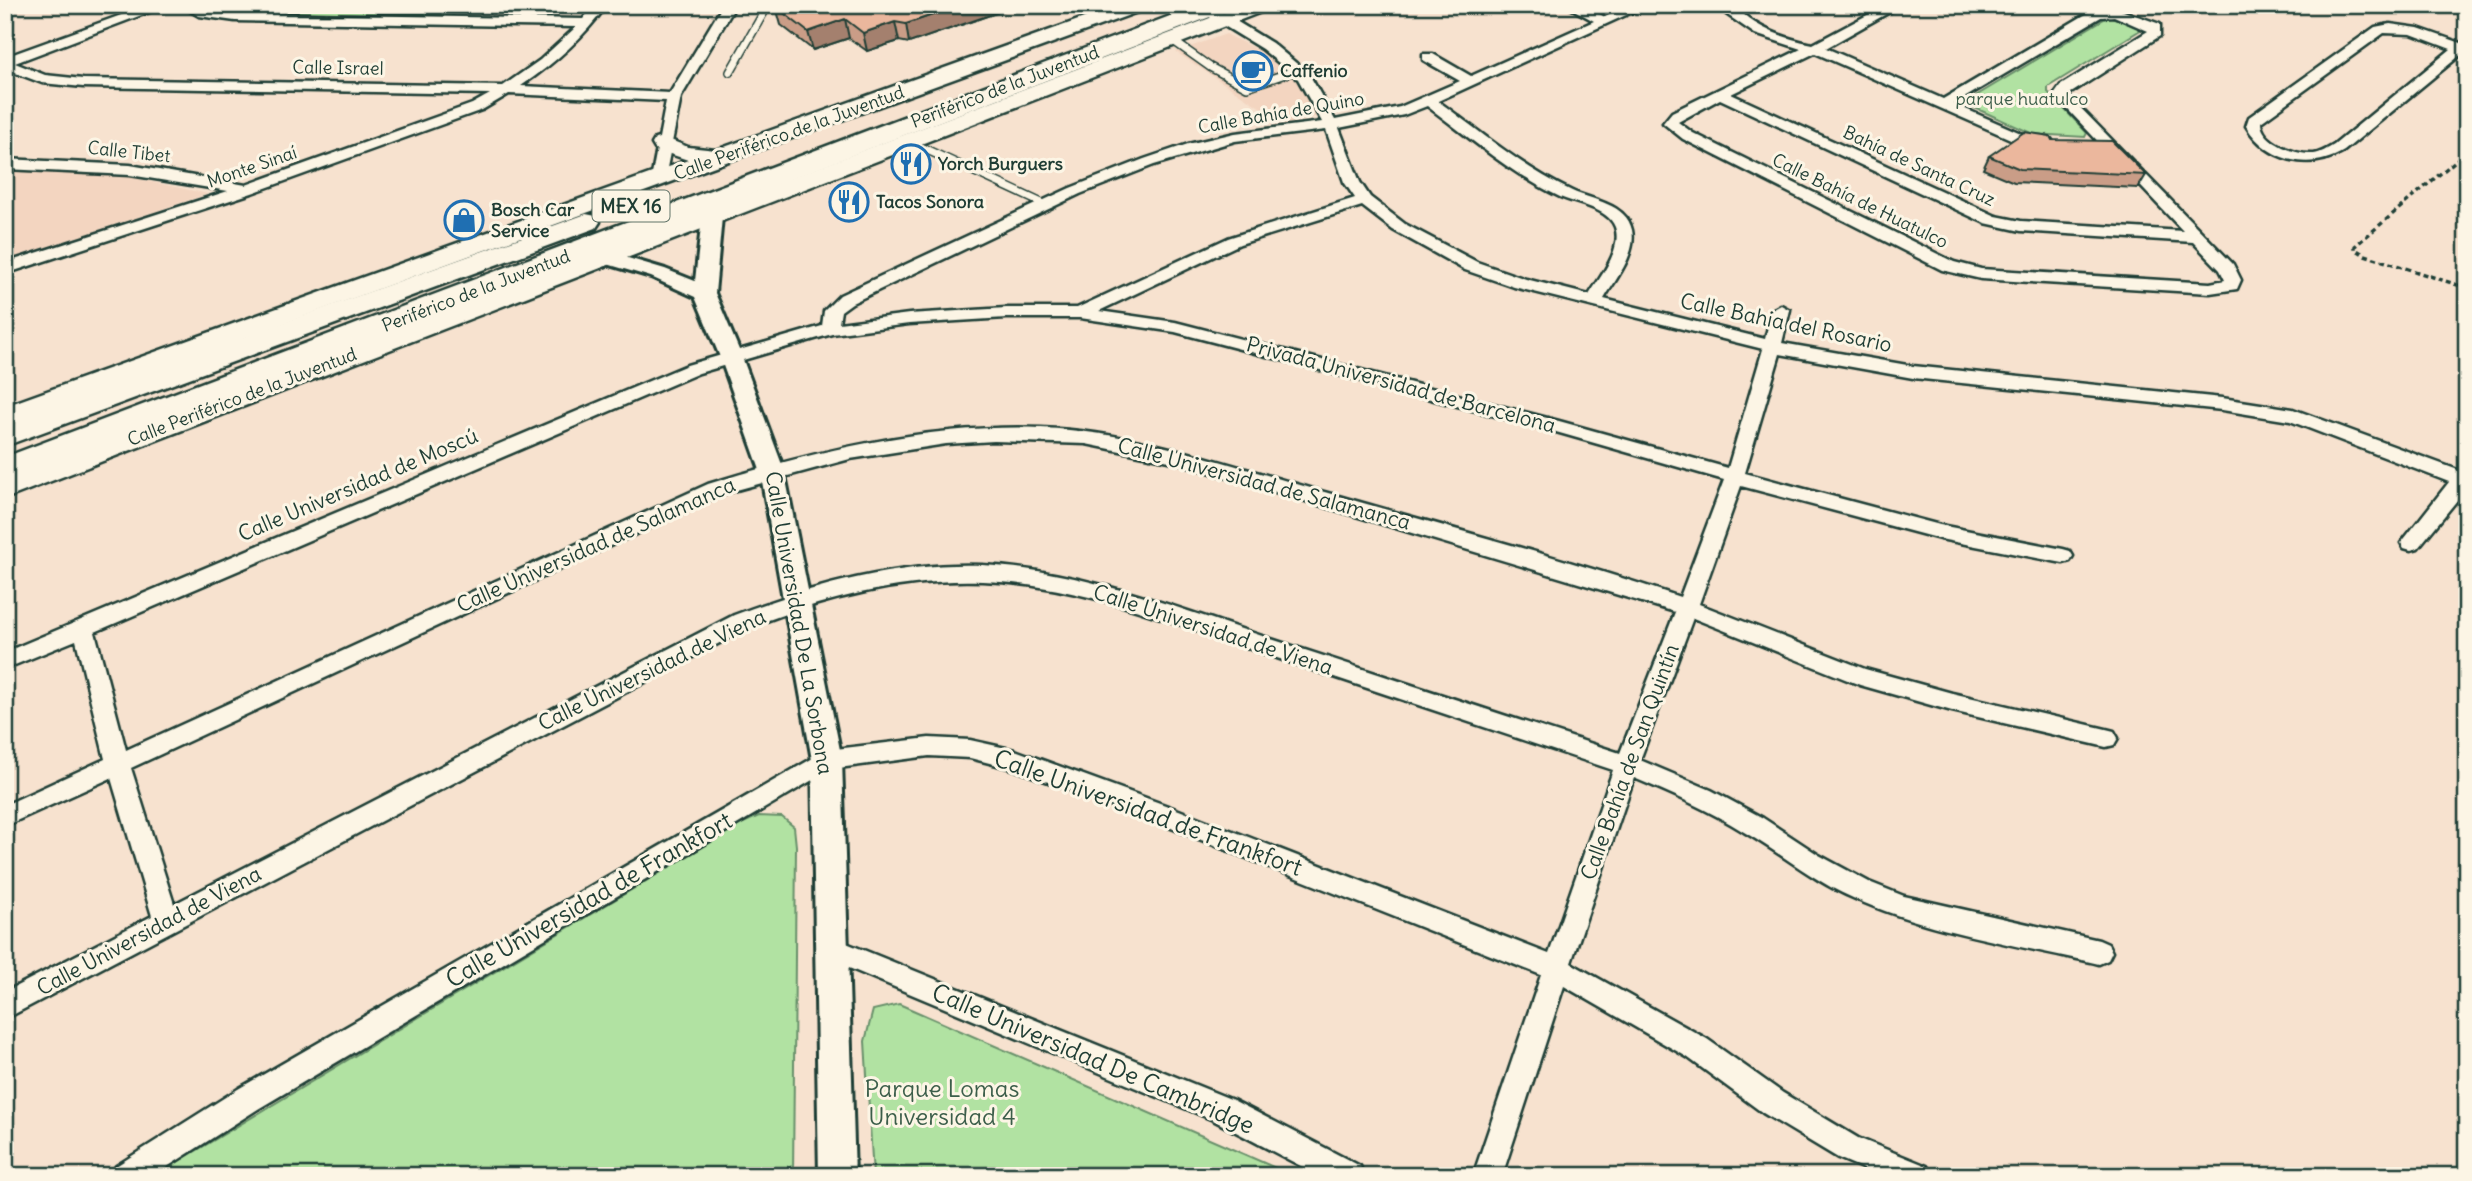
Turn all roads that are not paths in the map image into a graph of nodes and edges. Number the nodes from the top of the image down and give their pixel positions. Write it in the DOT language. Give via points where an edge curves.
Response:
graph roads {
  1 [pos="162,5"];
  2 [pos="186,5"];
  3 [pos="464,5"];
  4 [pos="601,5"];
  5 [pos="730,5"];
  6 [pos="768,5"];
  7 [pos="1139,5"];
  8 [pos="1168,5"];
  9 [pos="1262,5"];
  10 [pos="1571,5"];
  11 [pos="1642,5"];
  12 [pos="1896,5"];
  13 [pos="1724,8"];
  14 [pos="1218,11"];
  15 [pos="450,21"];
  16 [pos="1604,21"];
  17 [pos="587,23"];
  18 [pos="1171,40"];
  19 [pos="1815,48"];
  20 [pos="2464,49"];
  21 [pos="1428,57"];
  22 [pos="5,63"];
  23 [pos="1297,70"];
  24 [pos="730,72"];
  25 [pos="1472,82"];
  26 [pos="507,90"];
  27 [pos="1720,94"];
  28 [pos="674,97"];
  29 [pos="1429,102"];
  30 [pos="1944,104"];
  31 [pos="1331,125"];
  32 [pos="908,141"];
  33 [pos="2063,143"];
  34 [pos="663,144"];
  35 [pos="2087,145"];
  36 [pos="2111,147"];
  37 [pos="720,158"];
  38 [pos="5,164"];
  39 [pos="659,180"];
  40 [pos="247,190"];
  41 [pos="1364,200"];
  42 [pos="1046,205"];
  43 [pos="708,211"];
  44 [pos="562,231"];
  45 [pos="2197,237"];
  46 [pos="599,251"];
  47 [pos="5,269"];
  48 [pos="704,293"];
  49 [pos="338,294"];
  50 [pos="458,298"];
  51 [pos="1594,302"];
  52 [pos="1781,310"];
  53 [pos="1080,313"];
  54 [pos="831,329"];
  55 [pos="1773,348"];
  56 [pos="731,356"];
  57 [pos="337,360"];
  58 [pos="5,416"];
  59 [pos="5,435"];
  60 [pos="5,470"];
  61 [pos="772,470"];
  62 [pos="1735,476"];
  63 [pos="2465,478"];
  64 [pos="5,489"];
  65 [pos="2411,543"];
  66 [pos="2063,556"];
  67 [pos="798,600"];
  68 [pos="1686,607"];
  69 [pos="83,626"];
  70 [pos="5,661"];
  71 [pos="2106,738"];
  72 [pos="827,760"];
  73 [pos="118,763"];
  74 [pos="1627,765"];
  75 [pos="5,816"];
  76 [pos="167,922"];
  77 [pos="834,950"];
  78 [pos="2099,952"];
  79 [pos="1557,969"];
  80 [pos="5,1006"];
  81 [pos="125,1176"];
  82 [pos="837,1176"];
  83 [pos="1350,1176"];
  84 [pos="1487,1176"];
  85 [pos="1917,1176"];
  1 -- 22 [label="street"];
  2 -- 15 [label="street" via="204,13 236,17"];
  3 -- 15 [label="street"];
  4 -- 17 [label="street, Monte Sinaí"];
  5 -- 28 [label="street"];
  6 -- 24 [label="lane"];
  7 -- 37 [label="main road, Calle Periférico de la Juventud"];
  8 -- 44 [label="highway, Periférico de la Juventud / MEX 16"];
  9 -- 14 [label="main road"];
  10 -- 16 [label="street"];
  11 -- 16 [label="street, Calle Bahía de Quino"];
  12 -- 19 [label="street, Calle Bahía de Huatulco"];
  13 -- 19 [label="street" via="1757,31"];
  14 -- 18 [label="main road"];
  14 -- 23 [label="street, Calle Bahia del Rosario"];
  14 -- 43 [label="highway, Periférico de la Juventud / MEX 16"];
  15 -- 17 [label="street"];
  16 -- 25 [label="street, Calle Bahía de Quino"];
  17 -- 26 [label="street, Monte Sinaí" via="565,47"];
  18 -- 23 [label="lane" via="1247,87"];
  18 -- 32 [label="main road"];
  19 -- 27 [label="street, Calle Bahía de Huatulco"];
  19 -- 30 [label="street"];
  20 -- 20 [label="street" via="2409,31 2380,30 2254,120 2253,126 2263,139 2287,153 2309,159 2326,156"];
  21 -- 25 [label="street"];
  22 -- 26 [label="street, Calle Israel" via="42,79 83,83"];
  23 -- 31 [label="street, Calle Bahia del Rosario" via="1317,95"];
  25 -- 29 [label="street, Calle Bahía de Quino"];
  26 -- 28 [label="street, Calle Israel"];
  26 -- 40 [label="street, Monte Sinaí" via="448,119"];
  27 -- 45 [label="street, Bahía de Santa Cruz" via="1991,220 2021,226"];
  27 -- 45 [label="street, Calle Bahía de Huatulco" via="1676,115 1671,123 1688,136 1948,266 1981,274 2210,288 2231,285 2232,275"];
  28 -- 34 [label="street"];
  29 -- 31 [label="street, Calle Bahía de Quino"];
  29 -- 51 [label="street" via="1550,186 1607,210 1622,222 1623,246"];
  30 -- 33 [label="street" via="2027,141"];
  30 -- 36 [label="street, Calle Bahía de Huatulco" via="2091,16 2115,12 2156,31 2066,88 2062,95"];
  31 -- 41 [label="street, Calle Bahia del Rosario"];
  31 -- 42 [label="street, Calle Bahía de Quino" via="1274,130 1193,147"];
  32 -- 42 [label="lane"];
  32 -- 43 [label="main road"];
  34 -- 37 [label="main road" via="683,153"];
  34 -- 39 [label="street"];
  35 -- 36 [label="street"];
  36 -- 45 [label="street, Calle Bahía de Huatulco"];
  37 -- 39 [label="main road, Calle Periférico de la Juventud"];
  38 -- 40 [label="street, Calle Tibet" via="130,170"];
  39 -- 49 [label="main road, Calle Periférico de la Juventud"];
  40 -- 47 [label="street, Monte Sinaí"];
  41 -- 51 [label="street, Calle Bahia del Rosario" via="1399,227 1471,266"];
  41 -- 53 [label="street" via="1234,241"];
  42 -- 54 [label="street, Calle Bahía de Quino" via="838,303 829,315"];
  43 -- 46 [label="highway, Periférico de la Juventud / MEX 16"];
  43 -- 48 [label="street, Calle Universidad De La Sorbona"];
  44 -- 49 [label="highway"];
  44 -- 59 [label="highway, Periférico de la Juventud / MEX 16"];
  46 -- 48 [label="street"];
  46 -- 50 [label="highway, Periférico de la Juventud / MEX 16"];
  46 -- 57 [label="main road, Calle Periférico de la Juventud"];
  48 -- 56 [label="street, Calle Universidad De La Sorbona"];
  49 -- 58 [label="main road, Calle Periférico de la Juventud"];
  50 -- 57 [label="highway"];
  50 -- 60 [label="highway, Periférico de la Juventud / MEX 16"];
  51 -- 55 [label="street, Calle Bahia del Rosario"];
  52 -- 55 [label="street, Calle Bahía de San Quintín"];
  53 -- 54 [label="street, Privada Universidad de Barcelona" via="909,319"];
  53 -- 62 [label="street, Privada Universidad de Barcelona" via="1188,330"];
  54 -- 56 [label="street, Privada Universidad de Barcelona"];
  55 -- 62 [label="street, Calle Bahía de San Quintín"];
  55 -- 63 [label="street, Calle Bahia del Rosario" via="1913,372 2266,410 2329,427"];
  56 -- 61 [label="street, Calle Universidad De La Sorbona"];
  56 -- 69 [label="street, Calle Universidad de Moscú"];
  57 -- 64 [label="main road, Calle Periférico de la Juventud"];
  61 -- 67 [label="street, Calle Universidad De La Sorbona"];
  61 -- 68 [label="street, Calle Universidad de Salamanca" via="892,445 984,437 1084,438 1140,447"];
  61 -- 73 [label="street, Calle Universidad de Salamanca" via="715,489"];
  62 -- 66 [label="street, Privada Universidad de Barcelona" via="1940,532"];
  62 -- 68 [label="street, Calle Bahía de San Quintín"];
  63 -- 65 [label="street"];
  67 -- 72 [label="street, Calle Universidad De La Sorbona"];
  67 -- 74 [label="street, Calle Universidad de Viena" via="934,575 981,573 1048,580 1142,604"];
  67 -- 76 [label="street, Calle Universidad de Viena" via="742,621"];
  68 -- 71 [label="street, Calle Universidad de Salamanca" via="1879,681 1974,709"];
  68 -- 74 [label="street, Calle Bahía de San Quintín"];
  69 -- 70 [label="street, Calle Universidad de Moscú"];
  69 -- 73 [label="street"];
  72 -- 77 [label="street, Calle Universidad De La Sorbona"];
  72 -- 79 [label="street, Calle Universidad de Frankfort" via="929,747 970,749 1015,760"];
  72 -- 81 [label="street, Calle Universidad de Frankfort"];
  73 -- 75 [label="street, Calle Universidad de Salamanca"];
  73 -- 76 [label="street"];
  74 -- 78 [label="street, Calle Universidad de Viena" via="1703,797 1860,890 1903,907"];
  74 -- 79 [label="street, Calle Bahía de San Quintín"];
  76 -- 80 [label="street, Calle Universidad de Viena"];
  77 -- 82 [label="street, Calle Universidad De La Sorbona"];
  77 -- 83 [label="street, Calle Universidad De Cambridge" via="1223,1110"];
  79 -- 84 [label="street, Calle Bahía de San Quintín"];
  79 -- 85 [label="street, Calle Universidad de Frankfort" via="1697,1048 1848,1148"];
}
